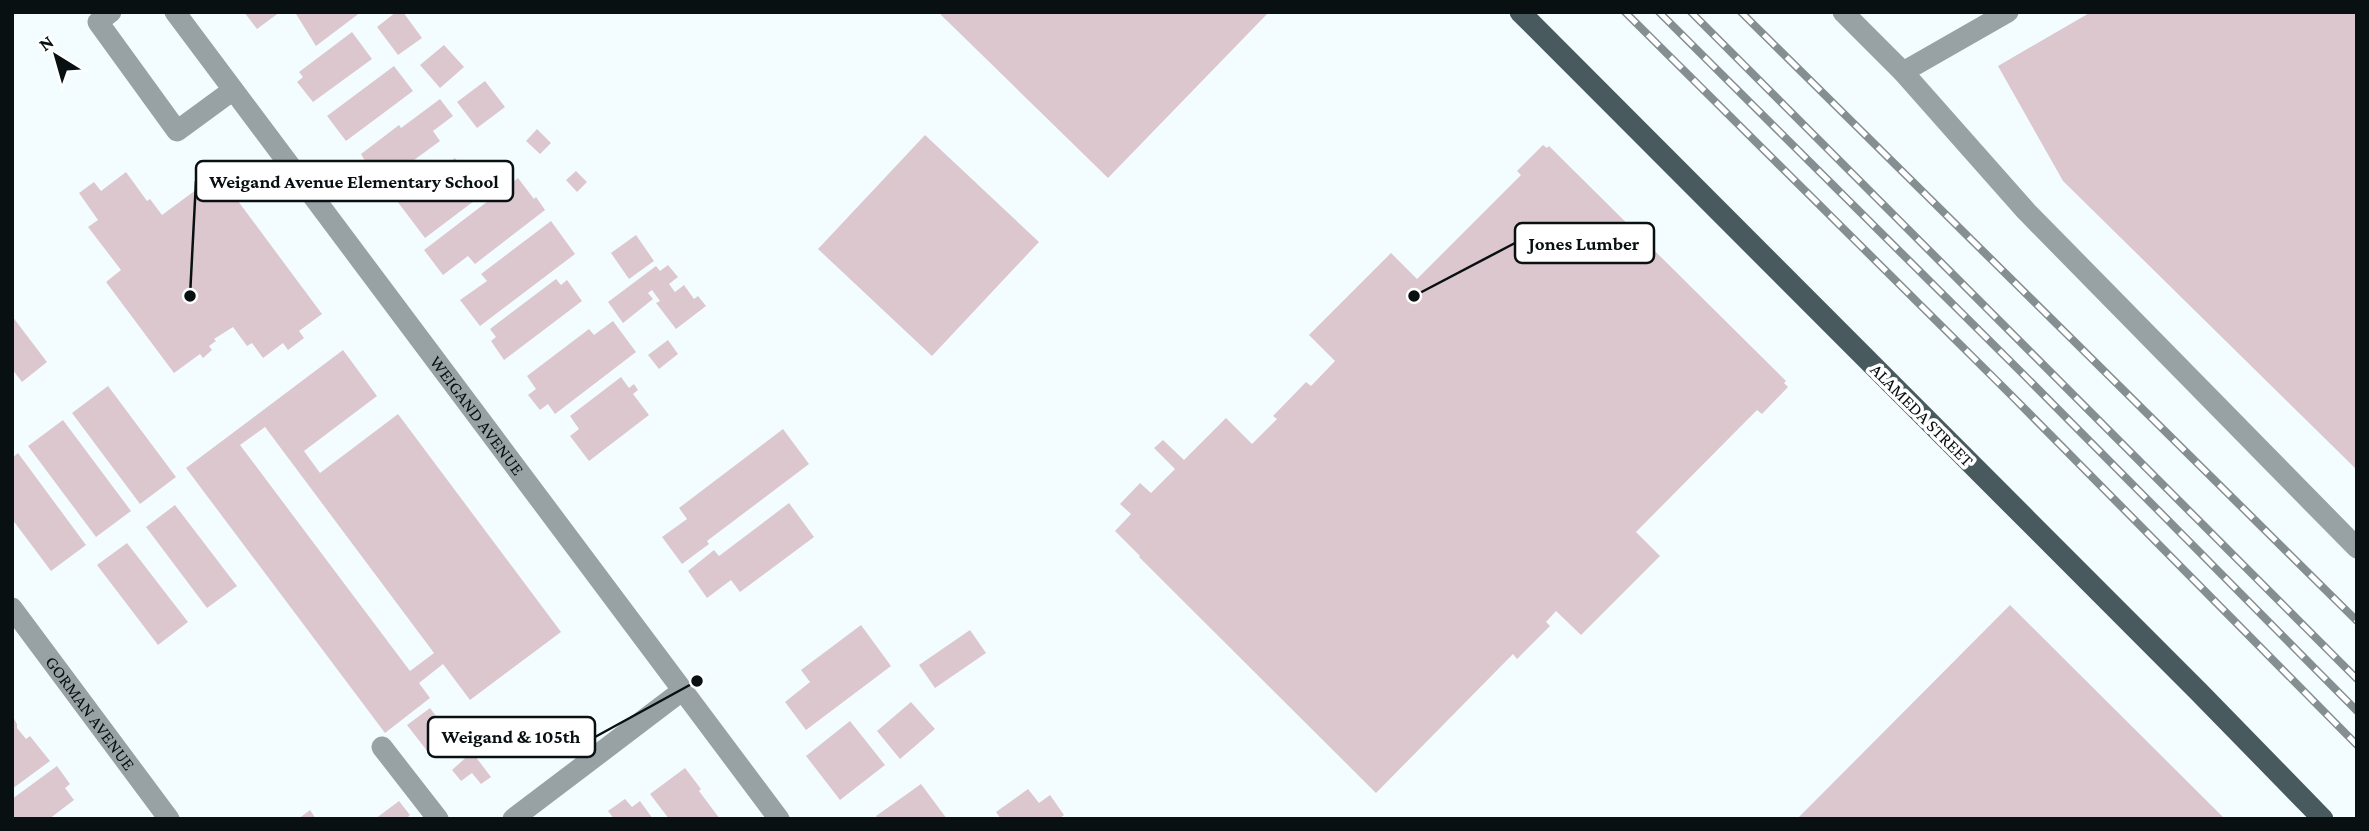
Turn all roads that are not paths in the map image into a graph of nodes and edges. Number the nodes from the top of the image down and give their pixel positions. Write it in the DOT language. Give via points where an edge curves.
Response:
graph roads {
  1 [pos="111,12"];
  2 [pos="175,12"];
  3 [pos="1520,12"];
  4 [pos="1843,12"];
  5 [pos="2008,12"];
  6 [pos="1903,72"];
  7 [pos="233,90"];
  8 [pos="2357,548"];
  9 [pos="12,608"];
  10 [pos="683,690"];
  11 [pos="382,747"];
  12 [pos="169,819"];
  13 [pos="438,819"];
  14 [pos="513,819"];
  15 [pos="779,819"];
  16 [pos="2323,819"];
  1 -- 7 [label="street" via="98,22 177,131"];
  2 -- 7 [label="street, WEIGAND AVENUE"];
  3 -- 16 [label="main road, ALAMEDA STREET"];
  4 -- 6 [label="street"];
  5 -- 6 [label="street"];
  6 -- 8 [label="street" via="2026,211"];
  7 -- 10 [label="street, WEIGAND AVENUE"];
  9 -- 12 [label="street, GORMAN AVENUE"];
  10 -- 14 [label="street"];
  10 -- 15 [label="street, WEIGAND AVENUE"];
  11 -- 13 [label="street"];
}
